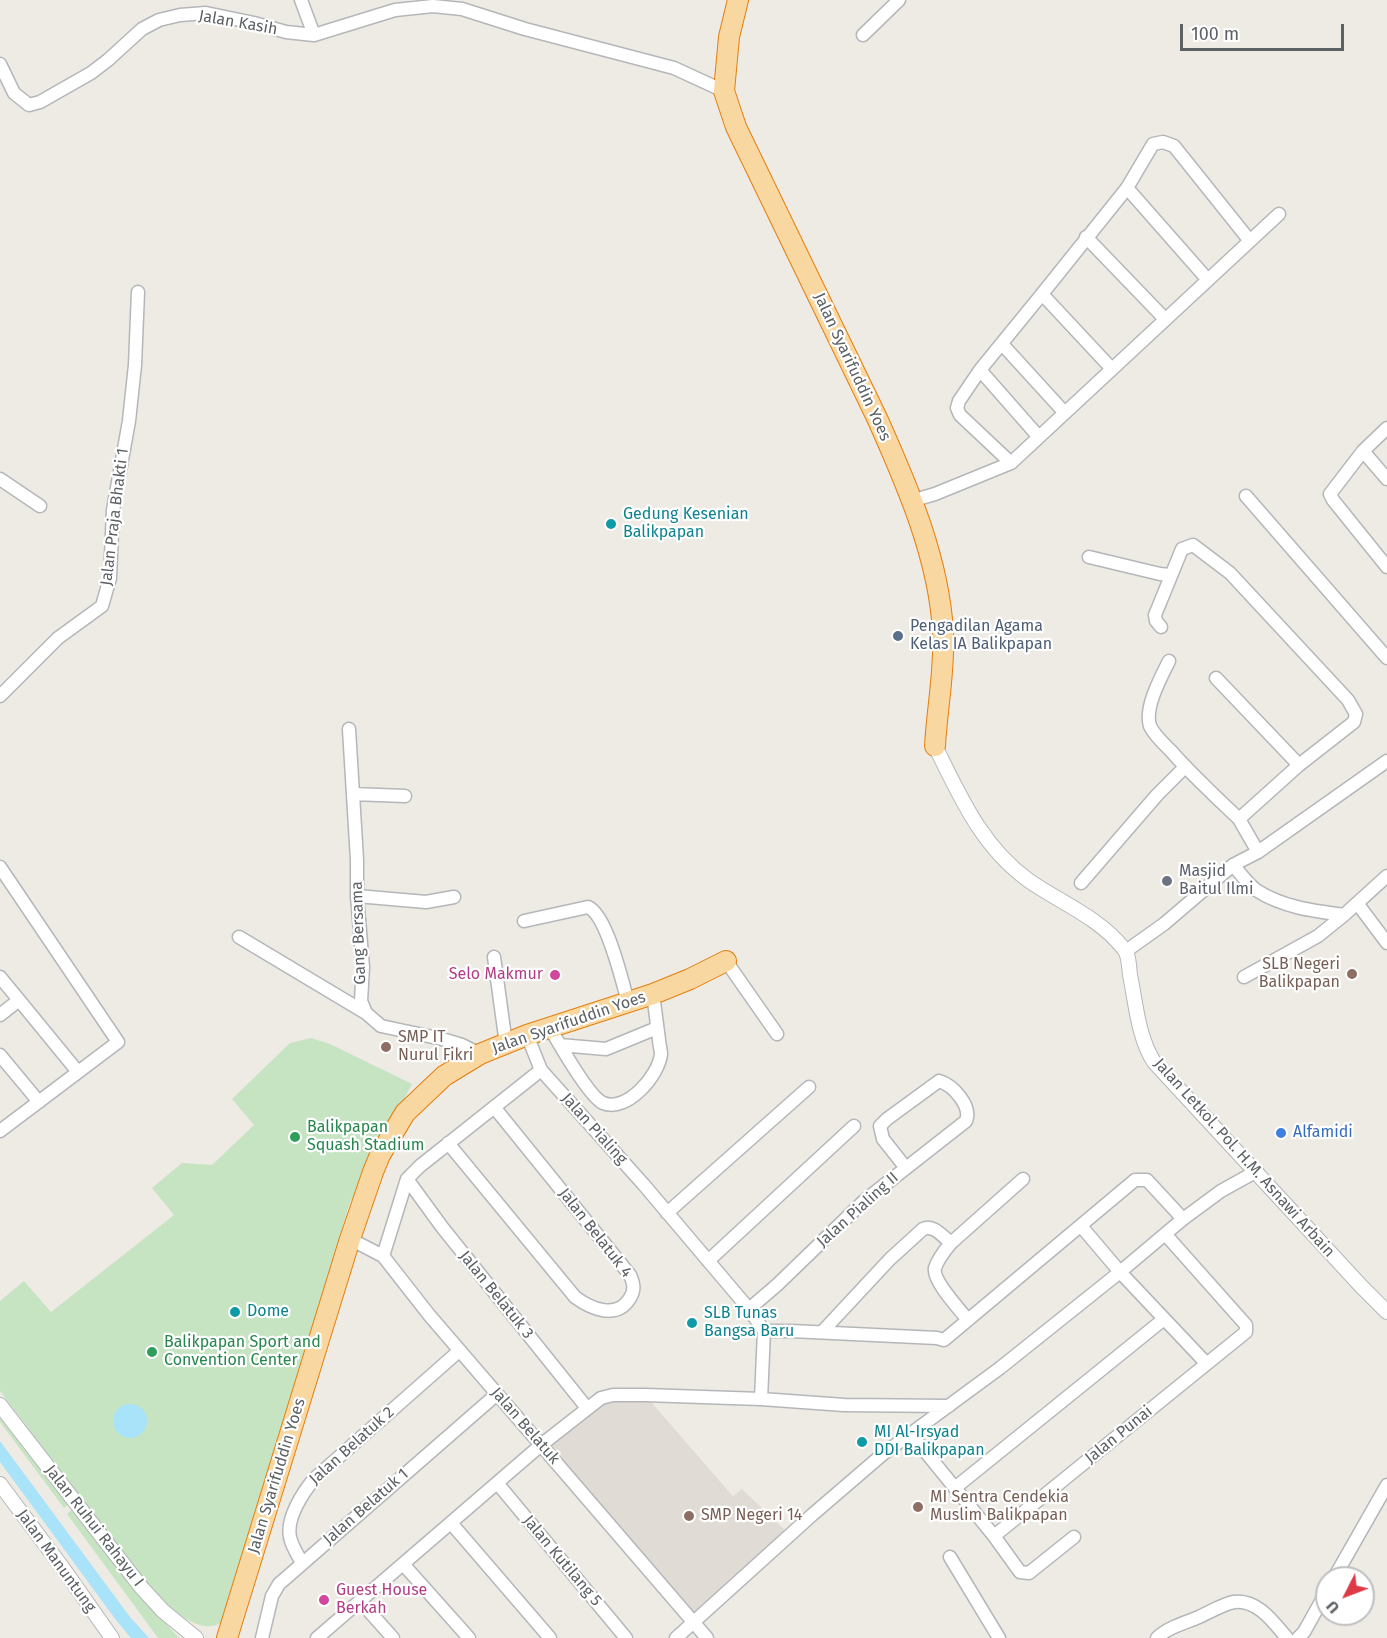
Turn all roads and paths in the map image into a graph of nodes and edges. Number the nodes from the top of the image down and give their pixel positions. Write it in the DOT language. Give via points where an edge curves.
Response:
graph roads {
  1 [pos="301,0"];
  2 [pos="738,0"];
  3 [pos="899,0"];
  4 [pos="461,4"];
  5 [pos="314,35"];
  6 [pos="863,35"];
  7 [pos="0,64"];
  8 [pos="724,91"];
  9 [pos="1128,188"];
  10 [pos="1279,214"];
  11 [pos="1086,237"];
  12 [pos="1250,241"];
  13 [pos="1208,280"];
  14 [pos="138,292"];
  15 [pos="1042,294"];
  16 [pos="1165,319"];
  17 [pos="1002,344"];
  18 [pos="1112,369"];
  19 [pos="980,370"];
  20 [pos="1064,412"];
  21 [pos="1387,428"];
  22 [pos="1038,436"];
  23 [pos="1363,451"];
  24 [pos="1011,463"];
  25 [pos="0,478"];
  26 [pos="1387,479"];
  27 [pos="1246,496"];
  28 [pos="911,501"];
  29 [pos="40,506"];
  30 [pos="1089,557"];
  31 [pos="1387,567"];
  32 [pos="1170,575"];
  33 [pos="1161,627"];
  34 [pos="1387,658"];
  35 [pos="1168,661"];
  36 [pos="1216,678"];
  37 [pos="0,696"];
  38 [pos="349,729"];
  39 [pos="935,747"];
  40 [pos="1387,761"];
  41 [pos="1299,765"];
  42 [pos="1185,767"];
  43 [pos="353,794"];
  44 [pos="405,796"];
  45 [pos="1239,819"];
  46 [pos="1258,852"];
  47 [pos="1233,866"];
  48 [pos="0,867"];
  49 [pos="1387,876"];
  50 [pos="1081,883"];
  51 [pos="357,896"];
  52 [pos="454,897"];
  53 [pos="1357,903"];
  54 [pos="1344,915"];
  55 [pos="525,921"];
  56 [pos="239,937"];
  57 [pos="1387,943"];
  58 [pos="1126,951"];
  59 [pos="494,957"];
  60 [pos="726,961"];
  61 [pos="0,977"];
  62 [pos="1244,977"];
  63 [pos="653,994"];
  64 [pos="19,1000"];
  65 [pos="628,1002"];
  66 [pos="366,1013"];
  67 [pos="0,1015"];
  68 [pos="550,1028"];
  69 [pos="657,1028"];
  70 [pos="777,1034"];
  71 [pos="528,1035"];
  72 [pos="506,1044"];
  73 [pos="560,1045"];
  74 [pos="480,1054"];
  75 [pos="0,1055"];
  76 [pos="541,1070"];
  77 [pos="78,1072"];
  78 [pos="809,1087"];
  79 [pos="39,1102"];
  80 [pos="494,1107"];
  81 [pos="854,1126"];
  82 [pos="0,1131"];
  83 [pos="448,1143"];
  84 [pos="906,1168"];
  85 [pos="1257,1172"];
  86 [pos="407,1179"];
  87 [pos="1023,1179"];
  88 [pos="667,1213"];
  89 [pos="1183,1219"];
  90 [pos="1081,1226"];
  91 [pos="1166,1234"];
  92 [pos="350,1239"];
  93 [pos="951,1243"];
  94 [pos="383,1256"];
  95 [pos="708,1262"];
  96 [pos="1120,1272"];
  97 [pos="749,1309"];
  98 [pos="1387,1312"];
  99 [pos="1164,1319"];
  100 [pos="968,1320"];
  101 [pos="764,1331"];
  102 [pos="822,1332"];
  103 [pos="459,1351"];
  104 [pos="1206,1363"];
  105 [pos="497,1394"];
  106 [pos="761,1399"];
  107 [pos="0,1405"];
  108 [pos="949,1406"];
  109 [pos="587,1408"];
  110 [pos="911,1434"];
  111 [pos="541,1445"];
  112 [pos="0,1484"];
  113 [pos="498,1484"];
  114 [pos="1387,1485"];
  115 [pos="956,1487"];
  116 [pos="451,1523"];
  117 [pos="994,1536"];
  118 [pos="1074,1537"];
  119 [pos="950,1557"];
  120 [pos="302,1563"];
  121 [pos="403,1564"];
  122 [pos="1341,1566"];
  123 [pos="360,1601"];
  124 [pos="1315,1612"];
  125 [pos="693,1622"];
  126 [pos="112,1638"];
  127 [pos="195,1638"];
  128 [pos="227,1638"];
  129 [pos="262,1638"];
  130 [pos="317,1638"];
  131 [pos="393,1638"];
  132 [pos="469,1638"];
  133 [pos="550,1638"];
  134 [pos="626,1638"];
  135 [pos="676,1638"];
  136 [pos="707,1638"];
  137 [pos="999,1638"];
  138 [pos="1157,1638"];
  139 [pos="1287,1638"];
  140 [pos="1298,1638"];
  1 -- 5 [label="street"];
  2 -- 8 [label="highway, Jalan Syarifuddin Yoes" via="729,37"];
  3 -- 6 [label="street"];
  4 -- 5 [label="street, Jalan Kasih" via="395,10"];
  4 -- 8 [label="street, Jalan Kasih" via="525,29 674,68"];
  5 -- 7 [label="street, Jalan Kasih" via="206,14 159,20 142,29 91,73 29,105 14,93"];
  8 -- 28 [label="highway, Jalan Syarifuddin Yoes" via="736,127 877,418"];
  9 -- 11 [label="street"];
  9 -- 12 [label="street" via="1153,144 1168,142"];
  9 -- 13 [label="street"];
  10 -- 12 [label="street"];
  11 -- 15 [label="street"];
  11 -- 16 [label="street"];
  12 -- 13 [label="street"];
  13 -- 16 [label="street"];
  14 -- 37 [label="street, Jalan Praja Bhakti 1" via="130,411 113,510 111,578 102,606 58,638"];
  15 -- 17 [label="street"];
  15 -- 18 [label="street"];
  16 -- 18 [label="street"];
  17 -- 19 [label="street"];
  17 -- 20 [label="street"];
  18 -- 20 [label="street"];
  19 -- 22 [label="street"];
  19 -- 24 [label="street" via="957,408"];
  20 -- 22 [label="street"];
  21 -- 23 [label="street"];
  22 -- 24 [label="street"];
  23 -- 26 [label="street"];
  23 -- 31 [label="street" via="1330,494"];
  24 -- 28 [label="street"];
  25 -- 29 [label="street"];
  27 -- 34 [label="street"];
  28 -- 39 [label="highway, Jalan Syarifuddin Yoes" via="942,611 942,682"];
  30 -- 32 [label="street"];
  32 -- 33 [label="street" via="1155,615"];
  32 -- 41 [label="street" via="1187,546 1193,545 1215,559 1348,700 1356,714 1354,722"];
  35 -- 42 [label="street" via="1150,708 1150,726"];
  36 -- 41 [label="street"];
  38 -- 43 [label="street, Gang Bersama"];
  39 -- 58 [label="street" via="968,812 994,850 1026,879 1106,930"];
  40 -- 46 [label="street"];
  41 -- 45 [label="street"];
  42 -- 45 [label="street"];
  42 -- 50 [label="street"];
  43 -- 44 [label="street"];
  43 -- 51 [label="street, Gang Bersama"];
  45 -- 46 [label="street"];
  46 -- 47 [label="street"];
  47 -- 54 [label="street" via="1254,889 1276,901"];
  47 -- 58 [label="street"];
  48 -- 77 [label="street" via="118,1042"];
  49 -- 53 [label="street"];
  51 -- 52 [label="street" via="426,902"];
  51 -- 66 [label="street, Gang Bersama" via="362,1001"];
  53 -- 54 [label="street"];
  53 -- 57 [label="street"];
  54 -- 62 [label="street" via="1318,936"];
  55 -- 65 [label="street" via="593,909 606,932"];
  56 -- 66 [label="street"];
  58 -- 85 [label="street, Jalan Letkol. Pol. H.M. Asnawi Arbain" via="1148,1052"];
  59 -- 72 [label="street"];
  60 -- 63 [label="highway, Jalan Syarifuddin Yoes"];
  60 -- 70 [label="street"];
  61 -- 64 [label="street"];
  63 -- 65 [label="highway, Jalan Syarifuddin Yoes"];
  63 -- 69 [label="street"];
  64 -- 67 [label="street"];
  64 -- 77 [label="street"];
  65 -- 68 [label="highway, Jalan Syarifuddin Yoes"];
  66 -- 74 [label="street" via="381,1026 442,1039"];
  68 -- 71 [label="highway, Jalan Syarifuddin Yoes"];
  68 -- 73 [label="street"];
  69 -- 73 [label="street" via="606,1049"];
  69 -- 73 [label="street" via="661,1054 656,1068 644,1088 616,1104 603,1103 591,1092"];
  71 -- 72 [label="highway, Jalan Syarifuddin Yoes"];
  71 -- 76 [label="street"];
  72 -- 74 [label="highway, Jalan Syarifuddin Yoes"];
  74 -- 92 [label="highway, Jalan Syarifuddin Yoes" via="444,1076 405,1113 380,1155"];
  75 -- 79 [label="street"];
  76 -- 80 [label="street"];
  76 -- 88 [label="street, Jalan Pialing"];
  77 -- 79 [label="street"];
  78 -- 88 [label="street"];
  79 -- 82 [label="street"];
  80 -- 83 [label="street"];
  80 -- 83 [label="street, Jalan Belatuk 4" via="630,1275 633,1292 616,1311 586,1305 575,1297"];
  81 -- 95 [label="street"];
  83 -- 86 [label="street"];
  84 -- 84 [label="street, Jalan Pialing II" via="883,1139 880,1126 939,1081 949,1085 968,1108 966,1121"];
  84 -- 97 [label="street, Jalan Pialing II" via="864,1201"];
  85 -- 89 [label="street" via="1221,1191"];
  85 -- 98 [label="street, Jalan Letkol. Pol. H.M. Asnawi Arbain"];
  86 -- 94 [label="street"];
  86 -- 109 [label="street, Jalan Belatuk 3"];
  87 -- 93 [label="street"];
  88 -- 95 [label="street, Jalan Pialing"];
  89 -- 90 [label="street" via="1148,1180 1141,1179"];
  89 -- 91 [label="street"];
  90 -- 96 [label="street"];
  90 -- 100 [label="street"];
  91 -- 96 [label="street"];
  91 -- 104 [label="street, Jalan Punai" via="1246,1324 1247,1329"];
  92 -- 94 [label="street, Jalan Belatuk"];
  92 -- 128 [label="highway, Jalan Syarifuddin Yoes"];
  93 -- 100 [label="street" via="935,1268 935,1275"];
  93 -- 102 [label="street" via="933,1228 923,1229"];
  94 -- 103 [label="street, Jalan Belatuk"];
  95 -- 97 [label="street, Jalan Pialing"];
  96 -- 99 [label="street"];
  96 -- 108 [label="street"];
  97 -- 101 [label="street, Jalan Pialing"];
  99 -- 104 [label="street"];
  99 -- 115 [label="street"];
  100 -- 102 [label="street" via="944,1340"];
  101 -- 102 [label="street"];
  101 -- 106 [label="street"];
  103 -- 105 [label="street, Jalan Belatuk"];
  103 -- 120 [label="street, Jalan Belatuk 2" via="304,1492 289,1534"];
  104 -- 117 [label="street, Jalan Punai"];
  105 -- 111 [label="street, Jalan Belatuk"];
  105 -- 120 [label="street, Jalan Belatuk 1"];
  106 -- 108 [label="street"];
  106 -- 109 [label="street" via="613,1395"];
  107 -- 127 [label="street, Jalan Ruhui Rahayu I" via="141,1587"];
  108 -- 110 [label="street"];
  109 -- 111 [label="street"];
  110 -- 115 [label="street"];
  110 -- 125 [label="street" via="858,1474"];
  111 -- 113 [label="street"];
  111 -- 125 [label="street, Jalan Belatuk"];
  112 -- 126 [label="street, Jalan Manuntung"];
  113 -- 116 [label="street"];
  113 -- 134 [label="street, Jalan Kutilang 5"];
  114 -- 122 [label="street"];
  115 -- 117 [label="street"];
  116 -- 121 [label="street"];
  116 -- 133 [label="street"];
  117 -- 118 [label="street" via="1024,1573"];
  119 -- 137 [label="street"];
  120 -- 129 [label="street, Jalan Belatuk 1" via="272,1596"];
  121 -- 123 [label="street"];
  121 -- 132 [label="street"];
  123 -- 130 [label="street"];
  123 -- 131 [label="street"];
  124 -- 140 [label="street"];
  125 -- 135 [label="street"];
  125 -- 136 [label="street, Jalan Belatuk"];
  138 -- 139 [label="street" via="1233,1602 1256,1607"];
}
